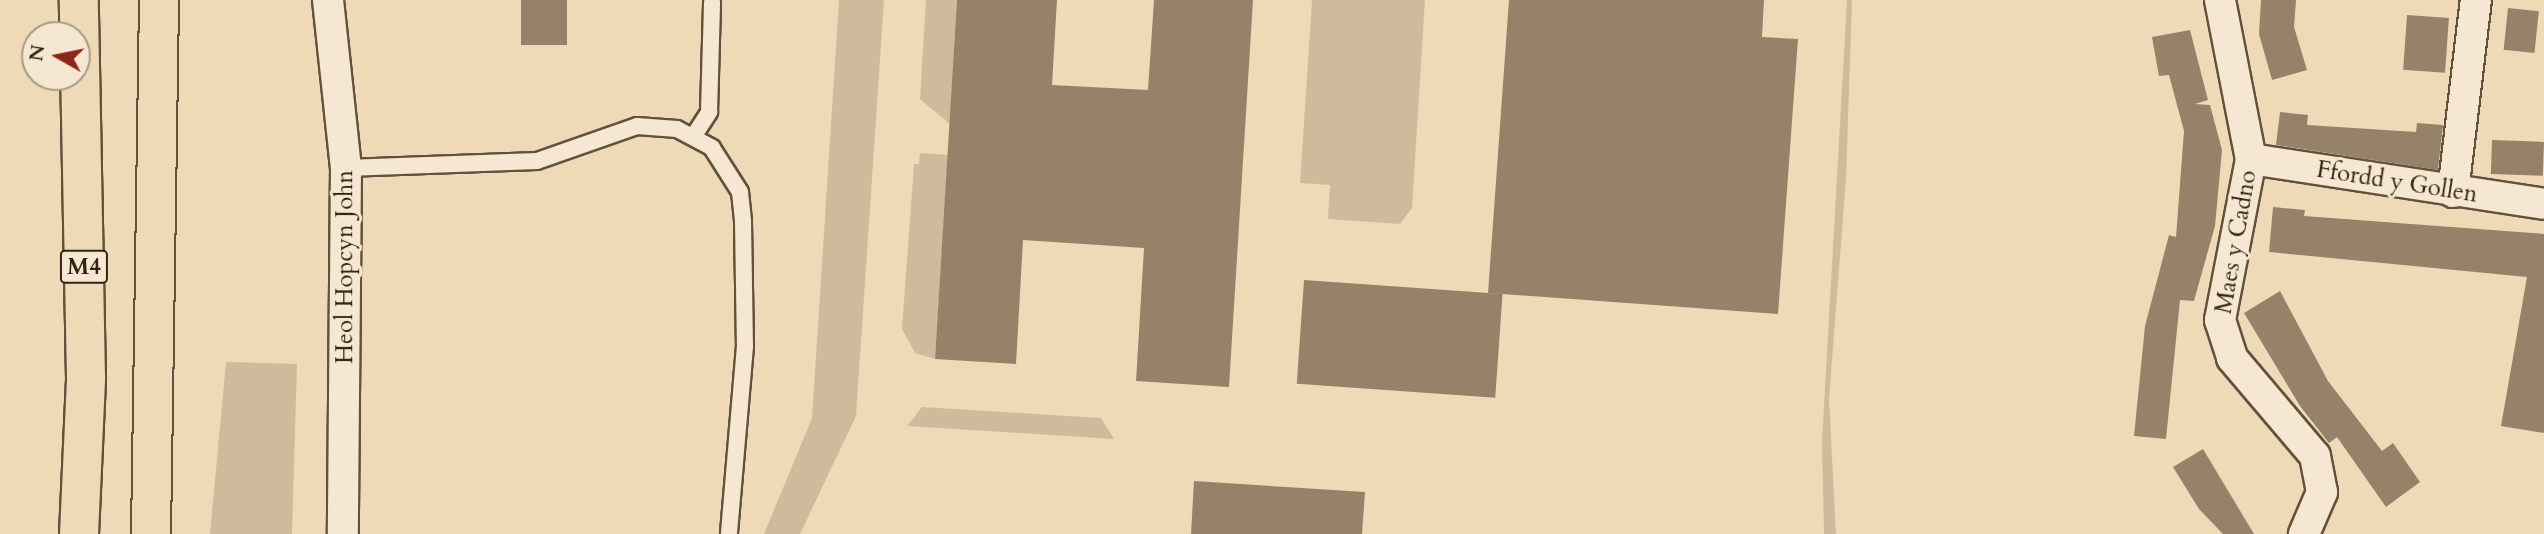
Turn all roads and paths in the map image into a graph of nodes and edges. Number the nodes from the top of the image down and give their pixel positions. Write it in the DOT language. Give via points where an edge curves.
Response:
graph roads {
  1 [pos="79,0"];
  2 [pos="159,0"];
  3 [pos="328,0"];
  4 [pos="2220,0"];
  5 [pos="2476,0"];
  6 [pos="712,2"];
  7 [pos="693,137"];
  8 [pos="2251,159"];
  9 [pos="346,168"];
  10 [pos="2453,192"];
  11 [pos="2544,204"];
  12 [pos="2312,532"];
  13 [pos="79,534"];
  14 [pos="151,534"];
  15 [pos="343,534"];
  16 [pos="729,534"];
  1 -- 13 [label="highway, M4" via="86,378"];
  2 -- 14 [label="highway"];
  3 -- 9 [label="street, Heol Hopcyn John"];
  4 -- 8 [label="street, Maes y Cadno"];
  5 -- 10 [label="street"];
  6 -- 7 [label="lane" via="709,112"];
  7 -- 9 [label="lane" via="677,129 637,126 537,161"];
  7 -- 16 [label="lane" via="728,168 743,222 745,346"];
  8 -- 10 [label="street, Ffordd y Gollen"];
  8 -- 12 [label="street, Maes y Cadno" via="2220,320 2232,358 2315,456 2322,492"];
  9 -- 15 [label="street, Heol Hopcyn John"];
  10 -- 11 [label="street, Ffordd y Gollen"];
}
